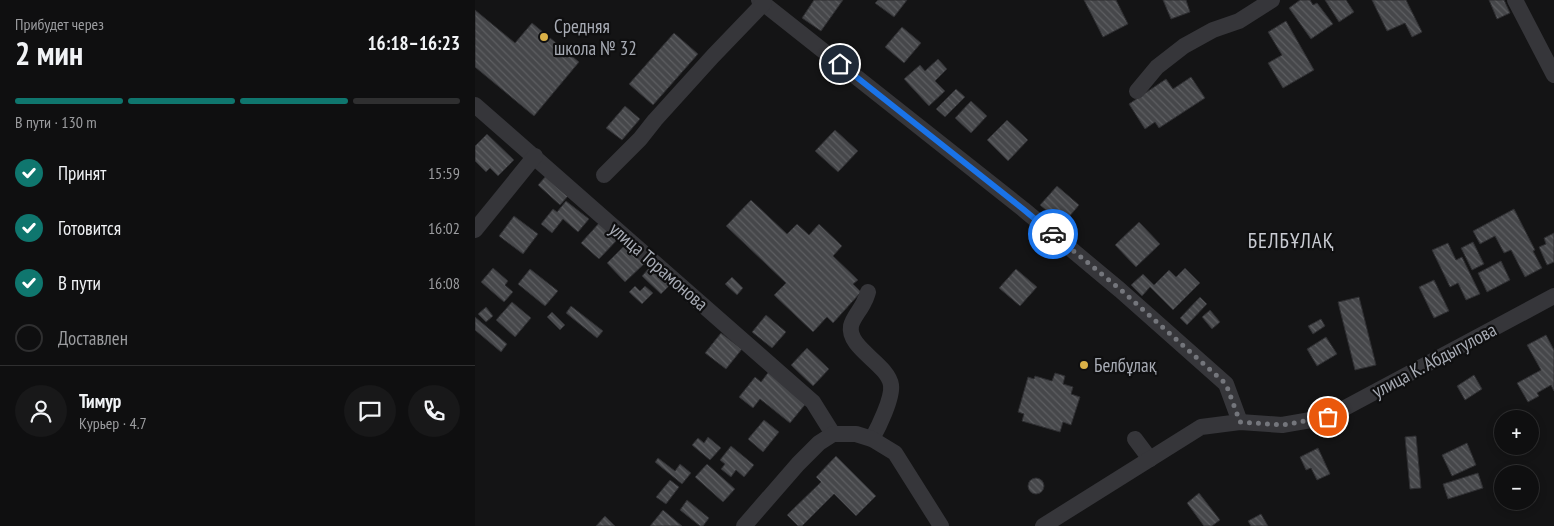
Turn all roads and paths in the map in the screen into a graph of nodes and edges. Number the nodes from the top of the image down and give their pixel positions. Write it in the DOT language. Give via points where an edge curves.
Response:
graph roads {
  1 [pos="1272,0"];
  2 [pos="1515,0"];
  3 [pos="761,2"];
  4 [pos="1554,75"];
  5 [pos="1137,91"];
  6 [pos="475,105"];
  7 [pos="535,156"];
  8 [pos="604,175"];
  9 [pos="475,230"];
  10 [pos="868,292"];
  11 [pos="1554,296"];
  12 [pos="1240,422"];
  13 [pos="833,434"];
  14 [pos="872,439"];
  15 [pos="1135,439"];
  16 [pos="1150,459"];
  17 [pos="744,526"];
  18 [pos="941,526"];
  19 [pos="1043,526"];
  1 -- 5 [label="street" via="1239,21 1183,46 1157,67"];
  2 -- 4 [label="street"];
  3 -- 8 [label="street"];
  3 -- 12 [label="street" via="1121,290 1226,384"];
  6 -- 7 [label="street, улица Торамонова"];
  7 -- 9 [label="street"];
  7 -- 13 [label="street, улица Торамонова" via="813,402"];
  10 -- 14 [label="street" via="851,328 860,348 884,371 891,385 884,413"];
  11 -- 12 [label="street, улица К. Абдыгулова" via="1328,417 1282,425"];
  12 -- 16 [label="street, улица К. Абдыгулова" via="1201,427"];
  13 -- 14 [label="street" via="855,434"];
  13 -- 17 [label="street" via="798,464"];
  14 -- 18 [label="street" via="895,453"];
  15 -- 16 [label="street"];
  16 -- 19 [label="street, улица К. Абдыгулова"];
}
